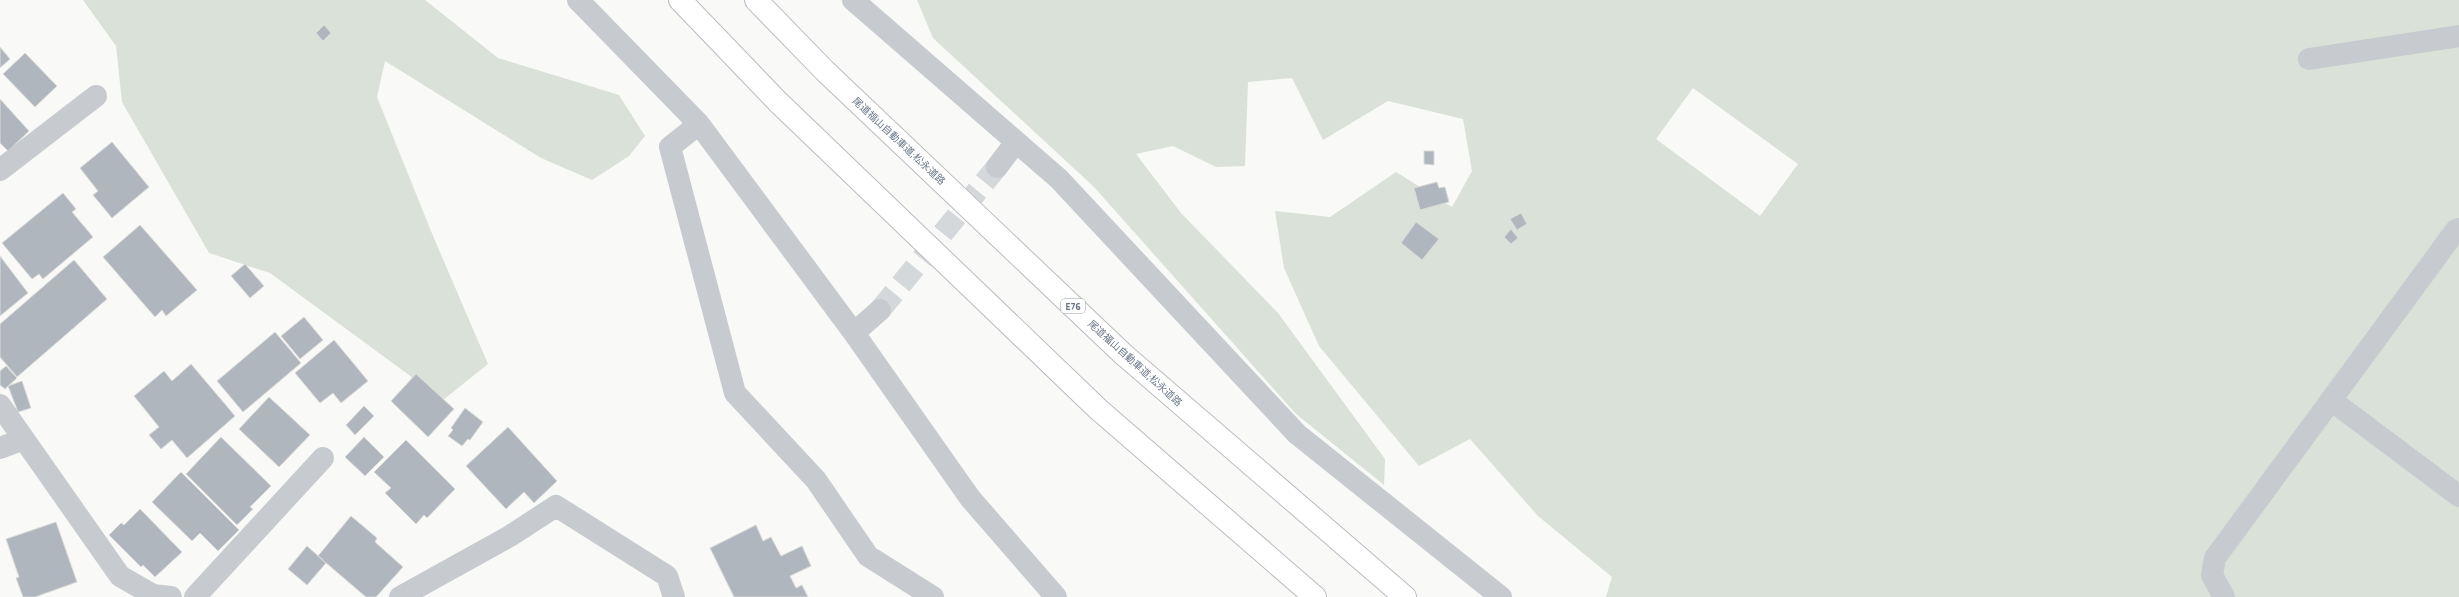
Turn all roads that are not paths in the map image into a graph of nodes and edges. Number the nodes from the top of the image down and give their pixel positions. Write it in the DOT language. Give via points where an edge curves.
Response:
graph roads {
  1 [pos="578,0"];
  2 [pos="680,0"];
  3 [pos="756,0"];
  4 [pos="853,0"];
  5 [pos="2459,36"];
  6 [pos="2309,59"];
  7 [pos="96,96"];
  8 [pos="699,124"];
  9 [pos="1016,142"];
  10 [pos="997,167"];
  11 [pos="0,170"];
  12 [pos="2459,229"];
  13 [pos="880,310"];
  14 [pos="854,333"];
  15 [pos="2331,400"];
  16 [pos="0,405"];
  17 [pos="24,439"];
  18 [pos="0,448"];
  19 [pos="323,458"];
  20 [pos="2459,496"];
  21 [pos="914,592"];
  22 [pos="171,597"];
  23 [pos="195,597"];
  24 [pos="400,597"];
  25 [pos="674,597"];
  26 [pos="932,597"];
  27 [pos="1056,597"];
  28 [pos="1315,597"];
  29 [pos="1405,597"];
  30 [pos="1501,597"];
  31 [pos="2224,597"];
  1 -- 8 [label="street"];
  2 -- 28 [label="highway" via="778,102 1098,409"];
  3 -- 29 [label="highway, 尾道福山自動車道;松永道路 / E76" via="830,77 1123,354"];
  4 -- 9 [label="street"];
  5 -- 6 [label="street"];
  7 -- 11 [label="street"];
  8 -- 14 [label="street"];
  8 -- 21 [label="street" via="670,147 735,394 816,480 868,556"];
  9 -- 10 [label="street"];
  9 -- 30 [label="street" via="1059,179 1297,434"];
  12 -- 15 [label="street"];
  13 -- 14 [label="street"];
  14 -- 27 [label="street" via="970,498"];
  15 -- 20 [label="street"];
  15 -- 31 [label="street" via="2215,558 2212,575"];
  16 -- 17 [label="street"];
  17 -- 18 [label="street"];
  17 -- 22 [label="street" via="120,576 153,595"];
  19 -- 23 [label="street"];
  21 -- 26 [label="street"];
  24 -- 25 [label="street" via="510,536 556,506 667,576"];
}
